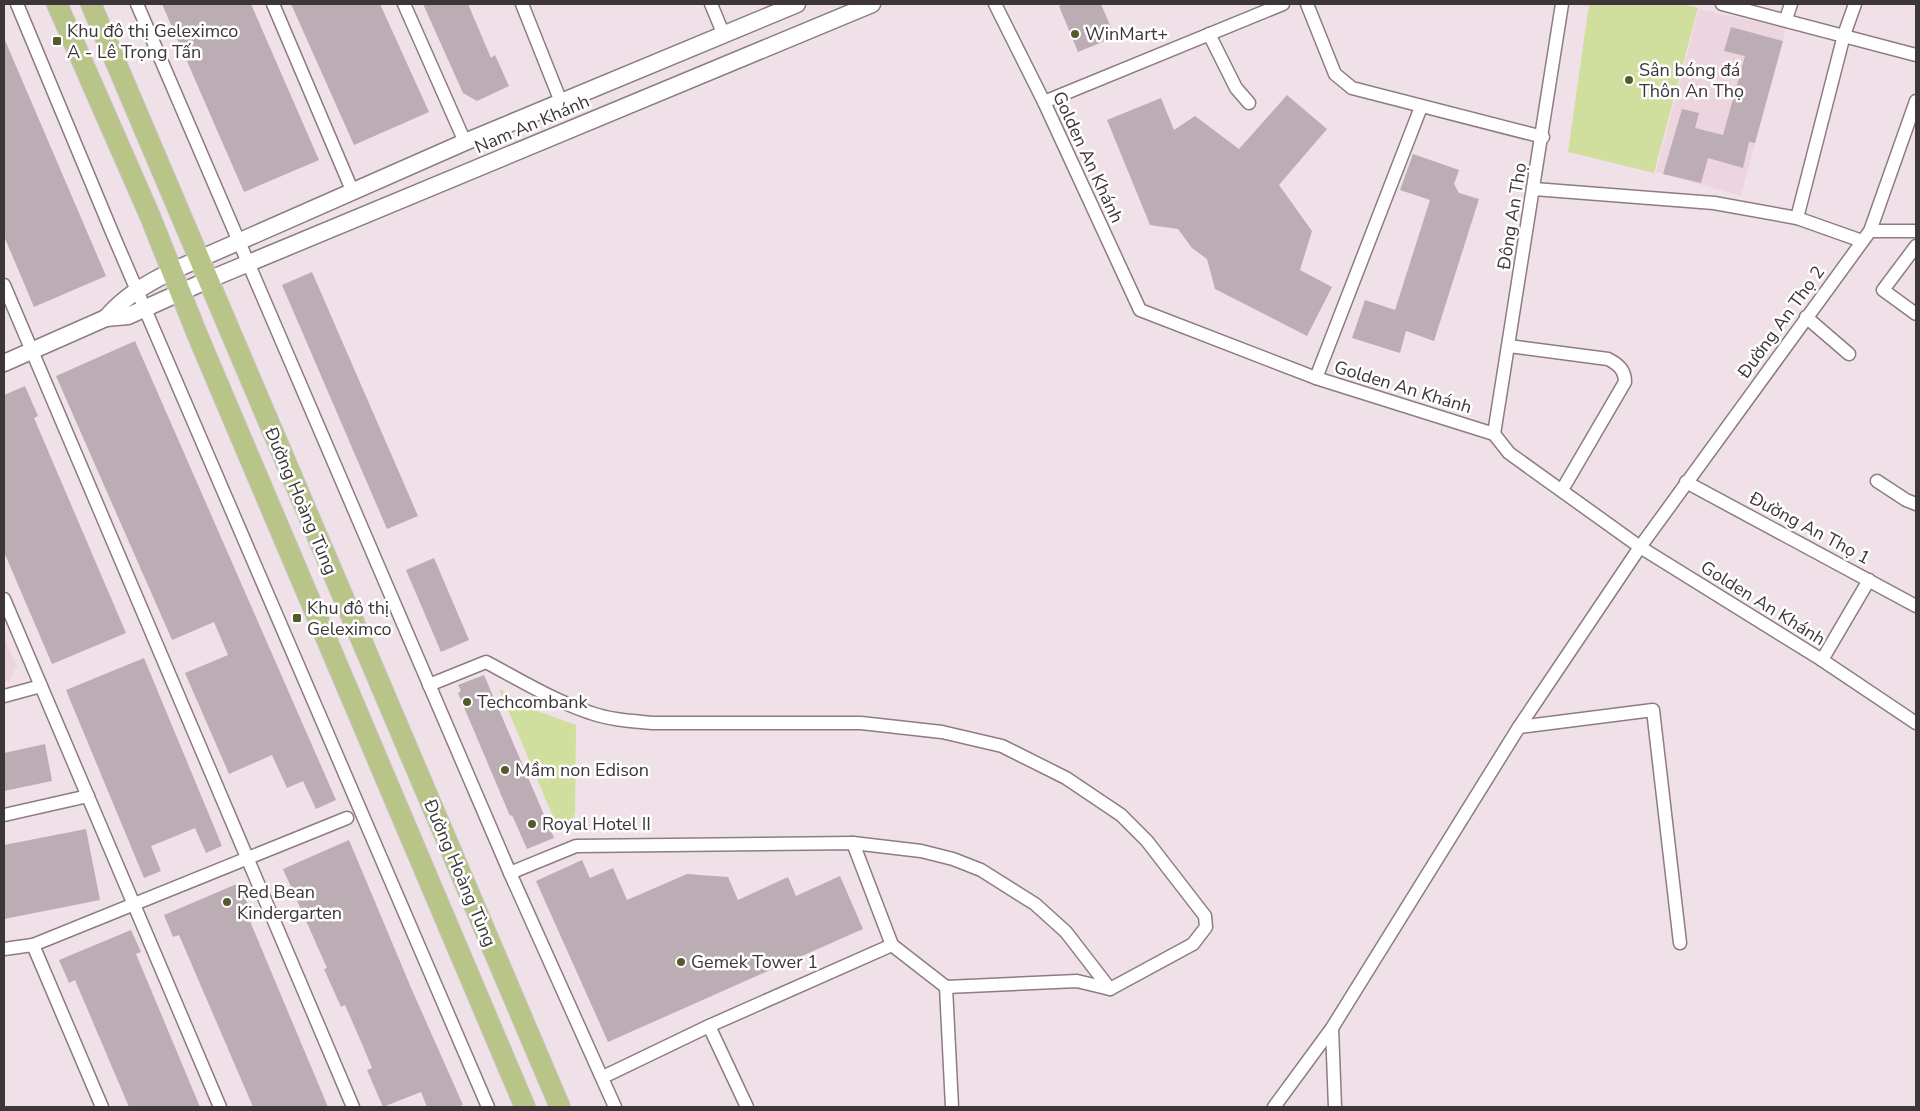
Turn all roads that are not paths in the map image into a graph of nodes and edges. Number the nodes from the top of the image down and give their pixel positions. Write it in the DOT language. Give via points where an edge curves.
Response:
graph roads {
  1 [pos="17,4"];
  2 [pos="58,4"];
  3 [pos="91,4"];
  4 [pos="137,4"];
  5 [pos="273,4"];
  6 [pos="404,4"];
  7 [pos="711,4"];
  8 [pos="796,4"];
  9 [pos="872,4"];
  10 [pos="995,4"];
  11 [pos="1283,4"];
  12 [pos="1307,4"];
  13 [pos="1562,4"];
  14 [pos="1722,4"];
  15 [pos="1791,4"];
  16 [pos="1855,4"];
  17 [pos="525,5"];
  18 [pos="1786,20"];
  19 [pos="723,33"];
  20 [pos="1209,34"];
  21 [pos="1844,35"];
  22 [pos="1916,55"];
  23 [pos="1916,101"];
  24 [pos="561,102"];
  25 [pos="1044,102"];
  26 [pos="1249,103"];
  27 [pos="1421,108"];
  28 [pos="1543,137"];
  29 [pos="465,142"];
  30 [pos="415,163"];
  31 [pos="426,189"];
  32 [pos="1534,189"];
  33 [pos="352,190"];
  34 [pos="1797,218"];
  35 [pos="1916,231"];
  36 [pos="1866,236"];
  37 [pos="238,241"];
  38 [pos="1916,246"];
  39 [pos="199,259"];
  40 [pos="248,263"];
  41 [pos="172,271"];
  42 [pos="208,280"];
  43 [pos="4,285"];
  44 [pos="137,289"];
  45 [pos="180,292"];
  46 [pos="145,308"];
  47 [pos="1916,314"];
  48 [pos="1806,316"];
  49 [pos="106,318"];
  50 [pos="1509,346"];
  51 [pos="32,351"];
  52 [pos="1849,354"];
  53 [pos="4,363"];
  54 [pos="1316,378"];
  55 [pos="1494,434"];
  56 [pos="1877,481"];
  57 [pos="1686,482"];
  58 [pos="1562,490"];
  59 [pos="1916,504"];
  60 [pos="1640,547"];
  61 [pos="1869,580"];
  62 [pos="4,599"];
  63 [pos="1916,606"];
  64 [pos="1822,660"];
  65 [pos="429,685"];
  66 [pos="41,686"];
  67 [pos="4,696"];
  68 [pos="1916,723"];
  69 [pos="1519,727"];
  70 [pos="88,796"];
  71 [pos="4,815"];
  72 [pos="347,818"];
  73 [pos="853,843"];
  74 [pos="248,858"];
  75 [pos="510,873"];
  76 [pos="133,904"];
  77 [pos="1680,943"];
  78 [pos="32,945"];
  79 [pos="892,945"];
  80 [pos="4,949"];
  81 [pos="946,987"];
  82 [pos="1110,989"];
  83 [pos="709,1026"];
  84 [pos="1332,1028"];
  85 [pos="603,1077"];
  86 [pos="102,1107"];
  87 [pos="220,1107"];
  88 [pos="353,1107"];
  89 [pos="488,1107"];
  90 [pos="525,1107"];
  91 [pos="560,1107"];
  92 [pos="615,1107"];
  93 [pos="747,1107"];
  94 [pos="952,1107"];
  95 [pos="1274,1107"];
  96 [pos="1335,1107"];
  1 -- 44 [label="street"];
  2 -- 41 [label="main road, Đường Hoàng Tùng"];
  3 -- 39 [label="main road, Đường Hoàng Tùng"];
  4 -- 37 [label="street"];
  5 -- 33 [label="street"];
  6 -- 29 [label="street"];
  7 -- 19 [label="street"];
  8 -- 19 [label="street, Nam An Khánh"];
  9 -- 31 [label="street, Nam An Khánh"];
  10 -- 25 [label="street, Golden An Khánh"];
  11 -- 20 [label="street"];
  12 -- 27 [label="street" via="1335,74 1352,88"];
  13 -- 28 [label="street, Đông An Thọ"];
  14 -- 18 [label="street"];
  15 -- 18 [label="street"];
  16 -- 21 [label="street"];
  17 -- 24 [label="street"];
  18 -- 21 [label="street"];
  19 -- 24 [label="street, Nam An Khánh"];
  20 -- 25 [label="street"];
  20 -- 26 [label="street" via="1236,88"];
  21 -- 22 [label="street"];
  21 -- 34 [label="street"];
  23 -- 36 [label="street, Đường An Thọ 2"];
  24 -- 29 [label="street, Nam An Khánh"];
  25 -- 54 [label="street, Golden An Khánh" via="1140,310"];
  27 -- 28 [label="street"];
  27 -- 54 [label="street"];
  28 -- 32 [label="street, Đông An Thọ"];
  29 -- 30 [label="street, Nam An Khánh"];
  30 -- 31 [label="street"];
  30 -- 33 [label="street, Nam An Khánh"];
  31 -- 40 [label="street, Nam An Khánh"];
  32 -- 34 [label="street" via="1714,203"];
  32 -- 50 [label="street, Đông An Thọ"];
  33 -- 37 [label="street, Nam An Khánh"];
  34 -- 36 [label="street"];
  35 -- 36 [label="street"];
  36 -- 48 [label="street, Đường An Thọ 2"];
  37 -- 39 [label="street, Nam An Khánh"];
  37 -- 40 [label="street"];
  38 -- 47 [label="street" via="1883,290"];
  39 -- 41 [label="street, Nam An Khánh"];
  39 -- 42 [label="main road, Đường Hoàng Tùng"];
  40 -- 42 [label="street, Nam An Khánh"];
  40 -- 65 [label="street"];
  41 -- 44 [label="street, Nam An Khánh"];
  41 -- 45 [label="main road, Đường Hoàng Tùng"];
  42 -- 45 [label="street, Nam An Khánh"];
  42 -- 91 [label="main road, Đường Hoàng Tùng"];
  43 -- 51 [label="street"];
  44 -- 46 [label="street"];
  44 -- 49 [label="street, Nam An Khánh"];
  45 -- 46 [label="street, Nam An Khánh"];
  45 -- 90 [label="main road, Đường Hoàng Tùng"];
  46 -- 49 [label="street, Nam An Khánh" via="128,316"];
  46 -- 89 [label="street"];
  48 -- 52 [label="street"];
  48 -- 57 [label="street, Đường An Thọ 2"];
  49 -- 51 [label="street"];
  50 -- 55 [label="street, Đông An Thọ"];
  50 -- 58 [label="street" via="1608,359 1616,363 1625,375 1625,382"];
  51 -- 53 [label="street"];
  51 -- 74 [label="street"];
  54 -- 55 [label="street, Golden An Khánh"];
  55 -- 58 [label="street, Golden An Khánh" via="1509,454"];
  56 -- 59 [label="street"];
  57 -- 60 [label="street, Đường An Thọ 2"];
  57 -- 61 [label="street, Đường An Thọ 1"];
  58 -- 60 [label="street, Golden An Khánh"];
  60 -- 64 [label="street, Golden An Khánh"];
  60 -- 69 [label="street, Đường An Thọ 2"];
  61 -- 63 [label="street, Đường An Thọ 1"];
  61 -- 64 [label="street"];
  62 -- 66 [label="street"];
  64 -- 68 [label="street, Golden An Khánh"];
  65 -- 75 [label="street"];
  65 -- 82 [label="street" via="486,662 563,702 620,720 653,723 861,723 942,732 1002,746 1066,778 1120,816 1147,841 1205,916 1206,927 1193,944"];
  66 -- 67 [label="street"];
  66 -- 70 [label="street"];
  69 -- 77 [label="street" via="1653,710"];
  69 -- 84 [label="street, Đường An Thọ 2"];
  70 -- 71 [label="street"];
  70 -- 76 [label="street"];
  72 -- 74 [label="street"];
  73 -- 75 [label="street" via="576,846"];
  73 -- 79 [label="street"];
  73 -- 82 [label="street" via="921,851 996,878 1049,915"];
  74 -- 76 [label="street"];
  74 -- 88 [label="street"];
  75 -- 85 [label="street"];
  76 -- 78 [label="street"];
  76 -- 87 [label="street"];
  78 -- 80 [label="street"];
  78 -- 86 [label="street"];
  79 -- 81 [label="street"];
  79 -- 83 [label="street"];
  81 -- 82 [label="street" via="1077,981"];
  81 -- 94 [label="street"];
  83 -- 85 [label="street"];
  83 -- 93 [label="street"];
  84 -- 95 [label="street, Đường An Thọ 2"];
  84 -- 96 [label="street"];
  85 -- 92 [label="street"];
}
